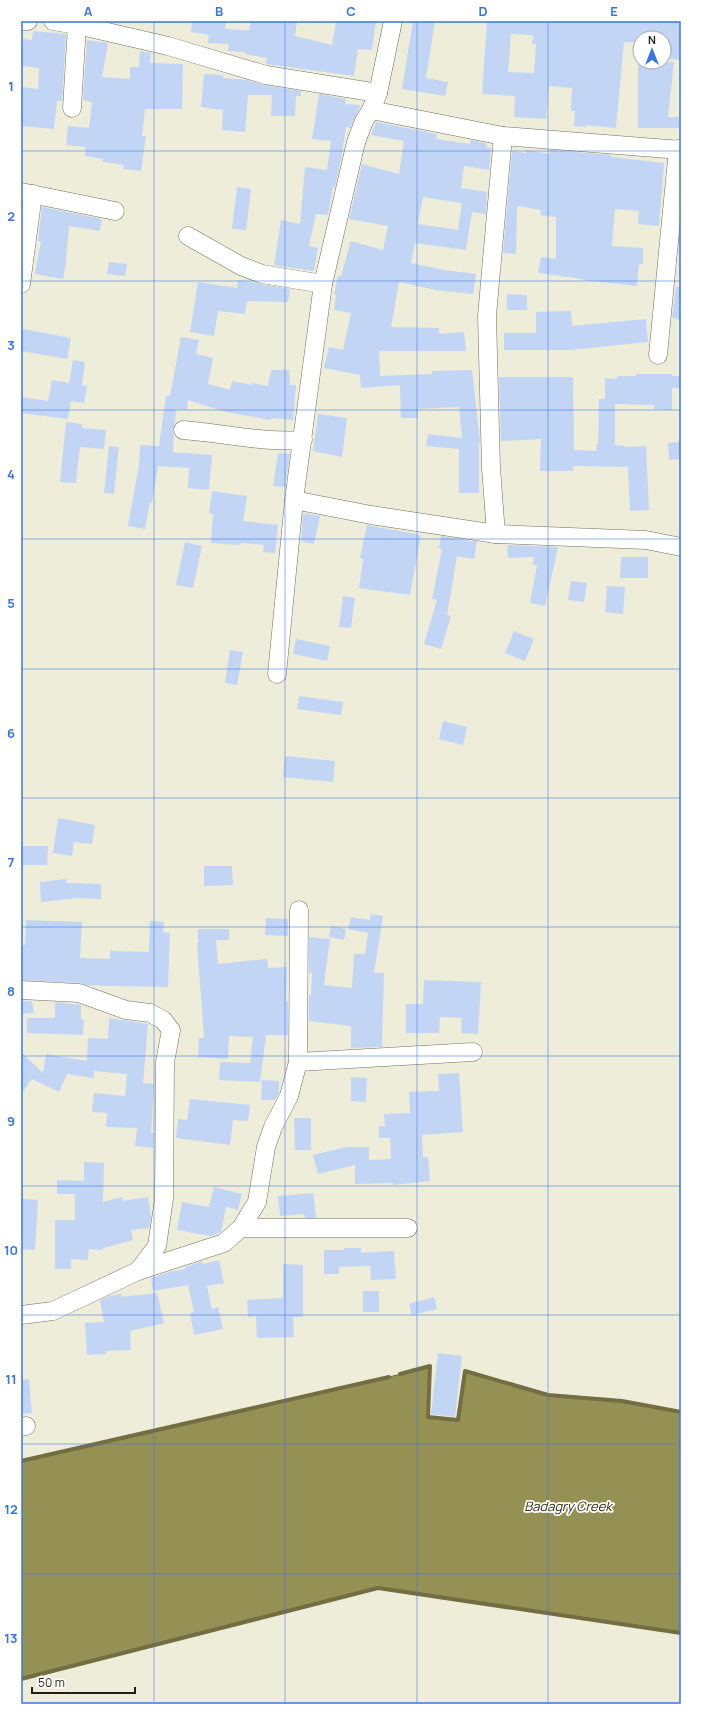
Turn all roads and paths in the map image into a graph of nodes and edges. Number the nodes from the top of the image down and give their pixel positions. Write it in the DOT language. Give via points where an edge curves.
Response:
graph roads {
  1 [pos="21,21"];
  2 [pos="28,21"];
  3 [pos="53,21"];
  4 [pos="393,21"];
  5 [pos="77,25"];
  6 [pos="378,93"];
  7 [pos="72,108"];
  8 [pos="372,110"];
  9 [pos="503,136"];
  10 [pos="679,150"];
  11 [pos="27,193"];
  12 [pos="115,211"];
  13 [pos="188,236"];
  14 [pos="21,284"];
  15 [pos="323,284"];
  16 [pos="658,356"];
  17 [pos="183,430"];
  18 [pos="303,440"];
  19 [pos="294,500"];
  20 [pos="496,534"];
  21 [pos="681,547"];
  22 [pos="277,674"];
  23 [pos="299,910"];
  24 [pos="21,990"];
  25 [pos="473,1052"];
  26 [pos="298,1062"];
  27 [pos="241,1228"];
  28 [pos="408,1228"];
  29 [pos="138,1271"];
  30 [pos="21,1315"];
  1 -- 2 [label="street"];
  3 -- 5 [label="street"];
  4 -- 6 [label="street"];
  5 -- 6 [label="street" via="168,46 266,75"];
  5 -- 7 [label="street"];
  6 -- 8 [label="street"];
  8 -- 9 [label="street"];
  8 -- 15 [label="street" via="364,121 356,142"];
  9 -- 10 [label="street"];
  9 -- 20 [label="street" via="487,316 491,468"];
  10 -- 16 [label="street"];
  11 -- 12 [label="street"];
  11 -- 14 [label="street"];
  13 -- 15 [label="street" via="241,266 262,274"];
  15 -- 18 [label="street"];
  17 -- 18 [label="street" via="251,439"];
  18 -- 19 [label="street"];
  19 -- 20 [label="street" via="371,515"];
  19 -- 22 [label="street"];
  20 -- 21 [label="street" via="646,540"];
  23 -- 26 [label="street"];
  24 -- 29 [label="street" via="79,993 126,1010 150,1013 163,1020 171,1030 165,1062 163,1207 157,1246"];
  25 -- 26 [label="street"];
  26 -- 27 [label="street" via="289,1096 266,1147 257,1202"];
  27 -- 28 [label="street"];
  27 -- 29 [label="street" via="224,1243"];
  29 -- 30 [label="street" via="53,1311"];
}
